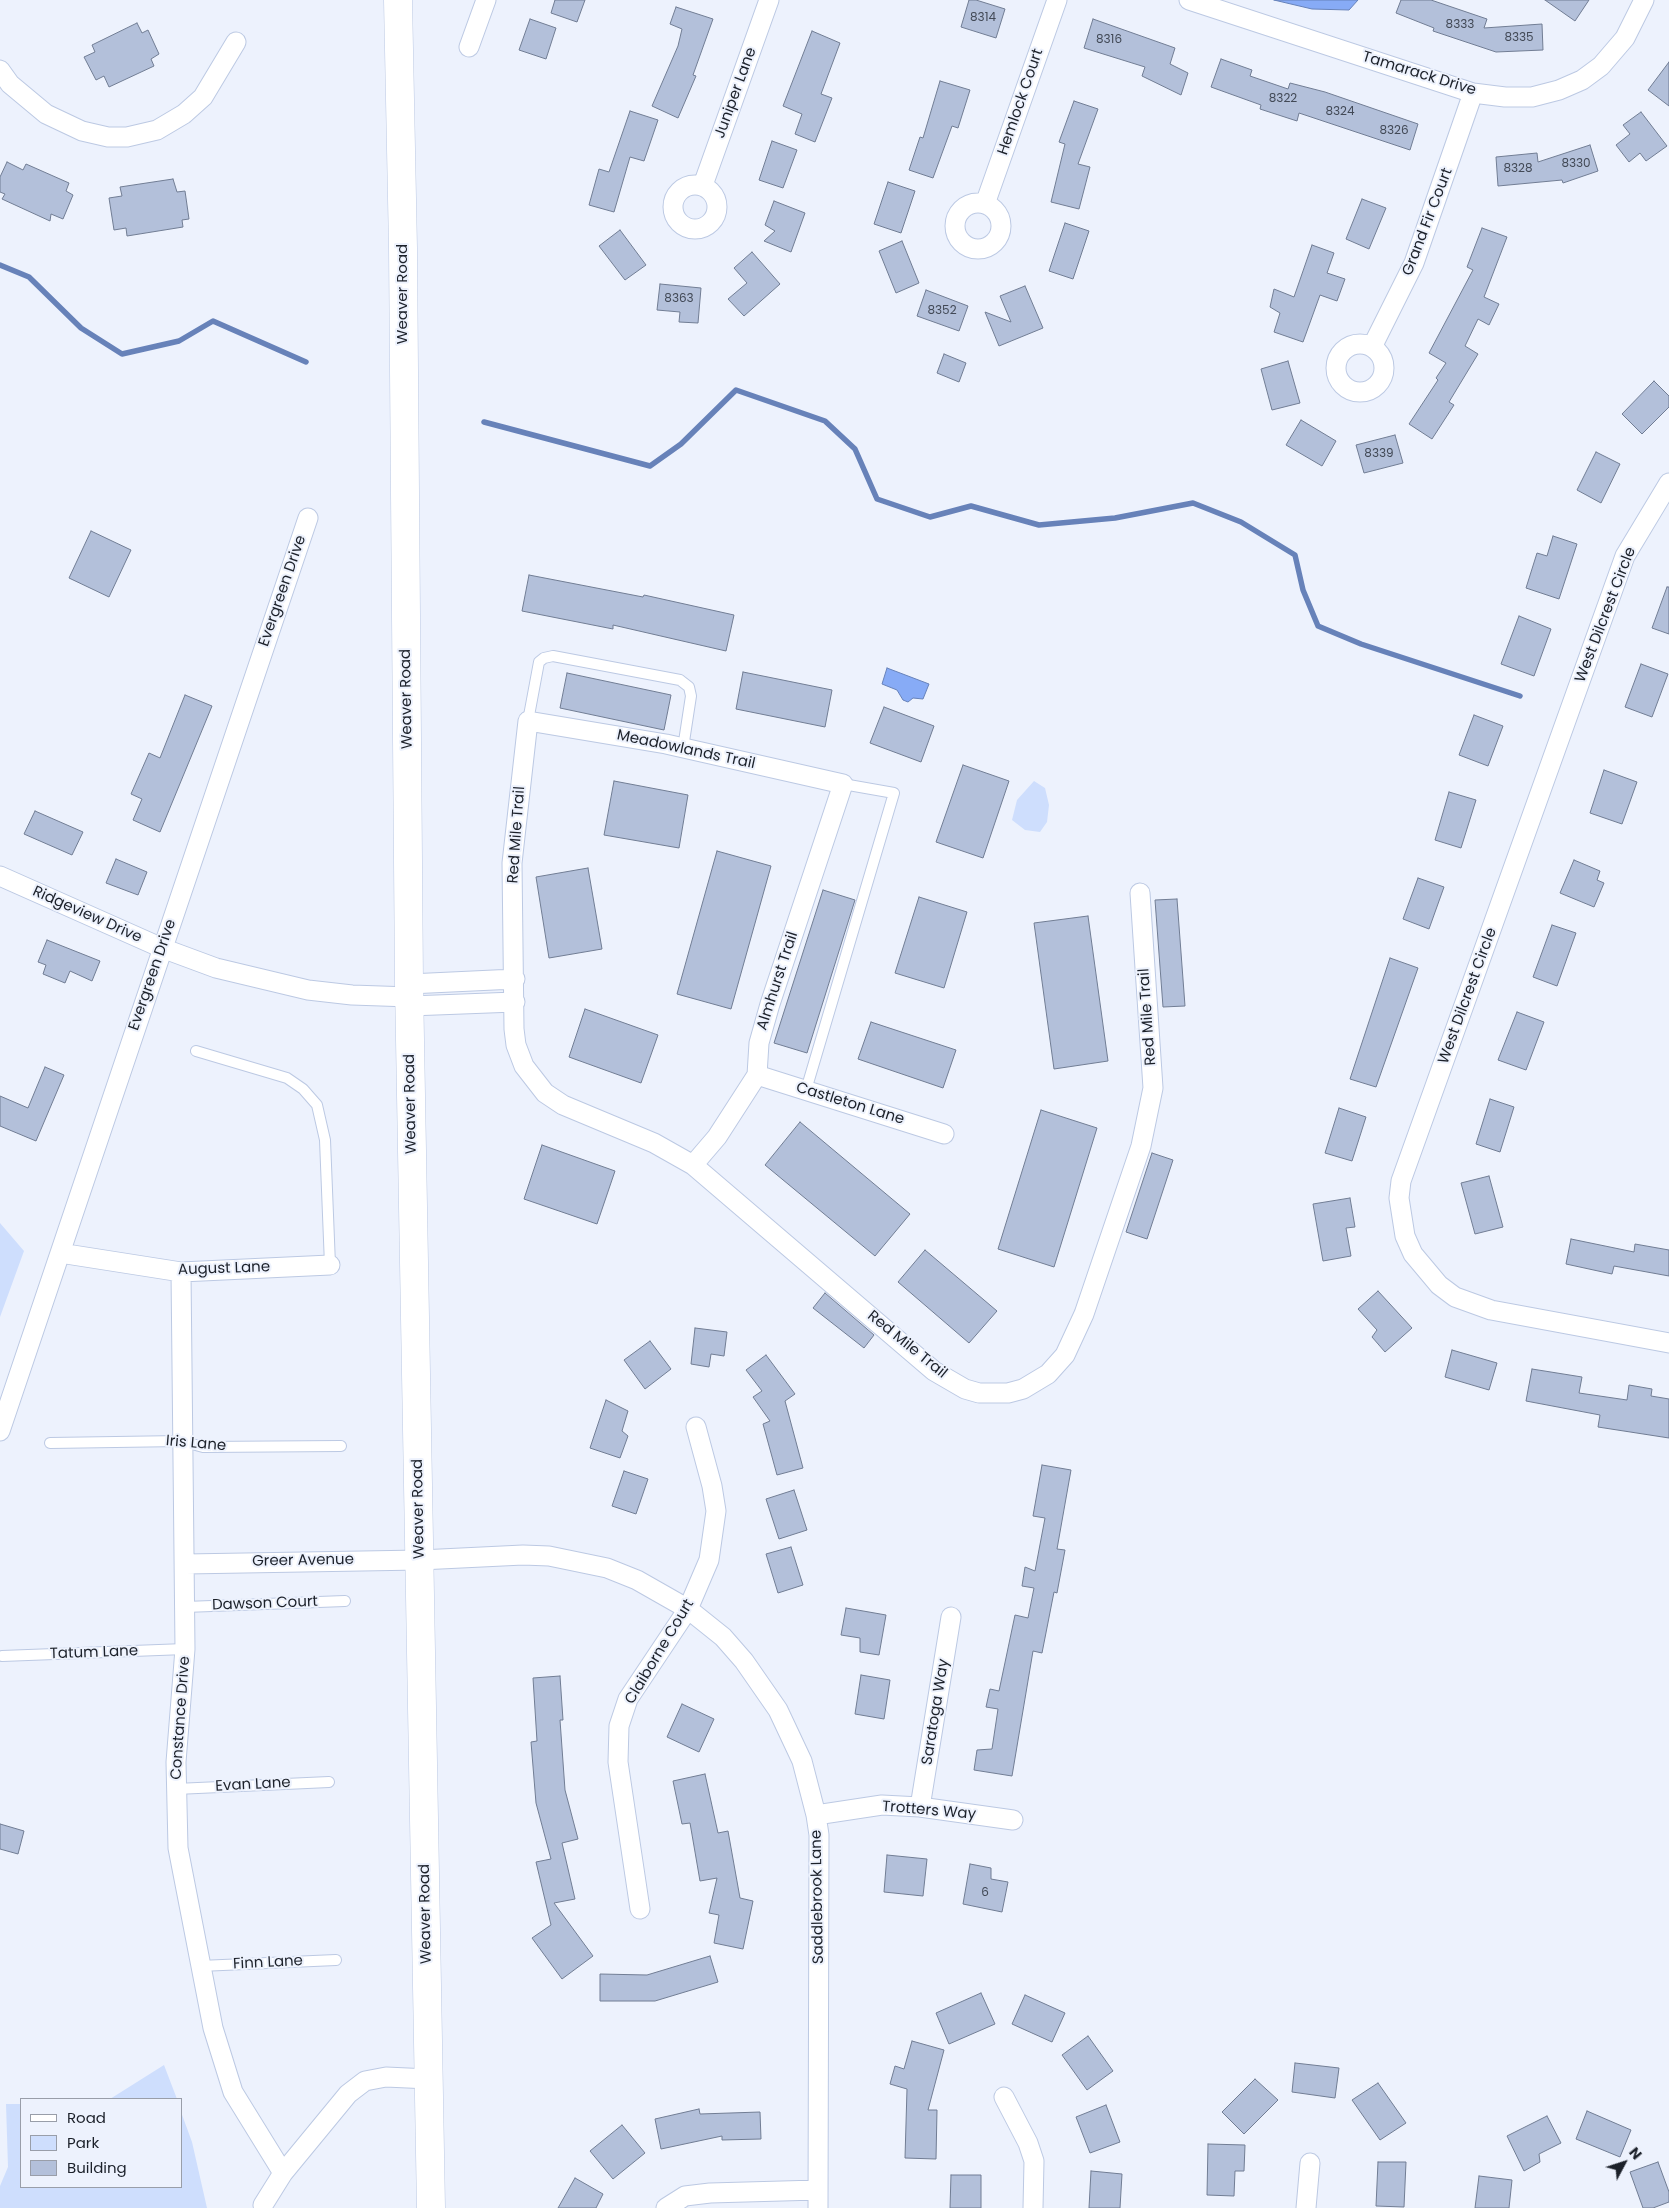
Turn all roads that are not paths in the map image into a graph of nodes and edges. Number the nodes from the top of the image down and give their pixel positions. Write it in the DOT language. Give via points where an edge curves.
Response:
graph roads {
  1 [pos="398,0"];
  2 [pos="486,0"];
  3 [pos="769,0"];
  4 [pos="1057,0"];
  5 [pos="1189,0"];
  6 [pos="1644,0"];
  7 [pos="236,42"];
  8 [pos="469,47"];
  9 [pos="0,70"];
  10 [pos="1473,92"];
  11 [pos="703,185"];
  12 [pos="985,204"];
  13 [pos="1372,347"];
  14 [pos="1669,483"];
  15 [pos="308,518"];
  16 [pos="528,721"];
  17 [pos="683,748"];
  18 [pos="843,784"];
  19 [pos="0,876"];
  20 [pos="1140,893"];
  21 [pos="162,948"];
  22 [pos="515,979"];
  23 [pos="410,996"];
  24 [pos="515,1002"];
  25 [pos="196,1051"];
  26 [pos="757,1076"];
  27 [pos="806,1090"];
  28 [pos="944,1134"];
  29 [pos="693,1165"];
  30 [pos="60,1253"];
  31 [pos="330,1265"];
  32 [pos="181,1272"];
  33 [pos="1669,1343"];
  34 [pos="696,1427"];
  35 [pos="0,1432"];
  36 [pos="182,1441"];
  37 [pos="50,1443"];
  38 [pos="341,1446"];
  39 [pos="420,1560"];
  40 [pos="186,1564"];
  41 [pos="345,1601"];
  42 [pos="185,1607"];
  43 [pos="688,1609"];
  44 [pos="951,1617"];
  45 [pos="186,1649"];
  46 [pos="2,1656"];
  47 [pos="329,1782"];
  48 [pos="176,1789"];
  49 [pos="920,1807"];
  50 [pos="816,1815"];
  51 [pos="1013,1820"];
  52 [pos="640,1910"];
  53 [pos="336,1960"];
  54 [pos="200,1966"];
  55 [pos="429,2079"];
  56 [pos="1004,2097"];
  57 [pos="1310,2162"];
  58 [pos="282,2173"];
  59 [pos="818,2199"];
  60 [pos="262,2207"];
  61 [pos="431,2208"];
  62 [pos="666,2208"];
  63 [pos="1033,2208"];
  64 [pos="1306,2208"];
  1 -- 23 [label="main road, Weaver Road"];
  2 -- 8 [label="street"];
  3 -- 11 [label="street, Juniper Lane"];
  4 -- 12 [label="street, Hemlock Court"];
  5 -- 10 [label="street, Tamarack Drive"];
  6 -- 10 [label="street, Tamarack Drive" via="1625,38 1601,66 1582,80 1532,97"];
  7 -- 9 [label="street" via="203,97 184,114 157,130 127,137 108,138 82,131 46,114 10,84"];
  10 -- 13 [label="street, Grand Fir Court" via="1414,263"];
  14 -- 33 [label="street, West Dilcrest Circle" via="1626,556 1401,1181 1400,1198 1405,1236 1413,1254 1439,1285 1455,1297 1491,1310"];
  15 -- 21 [label="street, Evergreen Drive"];
  16 -- 17 [label="street, Meadowlands Trail"];
  16 -- 17 [label="lane" via="539,662 553,656 680,680 689,687 691,696"];
  16 -- 22 [label="street, Red Mile Trail" via="512,863"];
  17 -- 18 [label="street, Meadowlands Trail"];
  18 -- 26 [label="street, Almhurst Trail" via="770,1004 759,1043"];
  18 -- 27 [label="lane" via="894,793"];
  19 -- 21 [label="street, Ridgeview Drive"];
  20 -- 29 [label="street, Red Mile Trail" via="1153,1088 1150,1108 1141,1146 1084,1314 1065,1355 1036,1383 1008,1393 979,1393 965,1389 934,1371"];
  21 -- 23 [label="street, Ridgeview Drive" via="216,968 308,990"];
  21 -- 30 [label="street, Evergreen Drive"];
  22 -- 23 [label="street"];
  22 -- 24 [label="street, Red Mile Trail"];
  23 -- 24 [label="street"];
  23 -- 39 [label="main road, Weaver Road"];
  24 -- 29 [label="street, Red Mile Trail" via="516,1044 524,1066 545,1093 654,1143"];
  25 -- 31 [label="lane" via="288,1078 317,1105 325,1140"];
  26 -- 27 [label="street, Castleton Lane"];
  26 -- 29 [label="street, Almhurst Trail" via="717,1137"];
  27 -- 28 [label="street, Castleton Lane"];
  30 -- 32 [label="street, August Lane"];
  30 -- 35 [label="street, Evergreen Drive"];
  31 -- 32 [label="street, August Lane"];
  32 -- 36 [label="street, Constance Drive"];
  34 -- 43 [label="street, Claiborne Court" via="716,1511 709,1560"];
  36 -- 37 [label="lane, Iris Lane"];
  36 -- 38 [label="lane, Iris Lane" via="203,1448"];
  36 -- 40 [label="street, Constance Drive"];
  39 -- 40 [label="street, Greer Avenue"];
  39 -- 43 [label="street, Saddlebrook Lane" via="523,1555 576,1560 638,1580"];
  39 -- 55 [label="main road, Weaver Road"];
  40 -- 42 [label="street, Constance Drive"];
  41 -- 42 [label="lane, Dawson Court"];
  42 -- 45 [label="street, Constance Drive"];
  43 -- 50 [label="street, Saddlebrook Lane" via="723,1638 744,1661 778,1710 802,1761"];
  43 -- 52 [label="street, Claiborne Court" via="628,1699 619,1726 618,1762"];
  44 -- 49 [label="street, Saratoga Way"];
  45 -- 46 [label="lane, Tatum Lane"];
  45 -- 48 [label="street, Constance Drive"];
  47 -- 48 [label="lane, Evan Lane"];
  48 -- 54 [label="street, Constance Drive" via="178,1848"];
  49 -- 50 [label="street, Trotters Way" via="882,1805"];
  49 -- 51 [label="street, Trotters Way"];
  50 -- 59 [label="street, Saddlebrook Lane" via="819,1835"];
  53 -- 54 [label="lane, Finn Lane"];
  54 -- 58 [label="street, Constance Drive" via="212,2028 234,2092"];
  55 -- 58 [label="street" via="386,2077 365,2081 348,2094"];
  55 -- 61 [label="main road, Weaver Road"];
  56 -- 63 [label="street" via="1034,2161"];
  57 -- 64 [label="street"];
  58 -- 60 [label="street"];
  59 -- 62 [label="street" via="710,2193 686,2196"];
}
